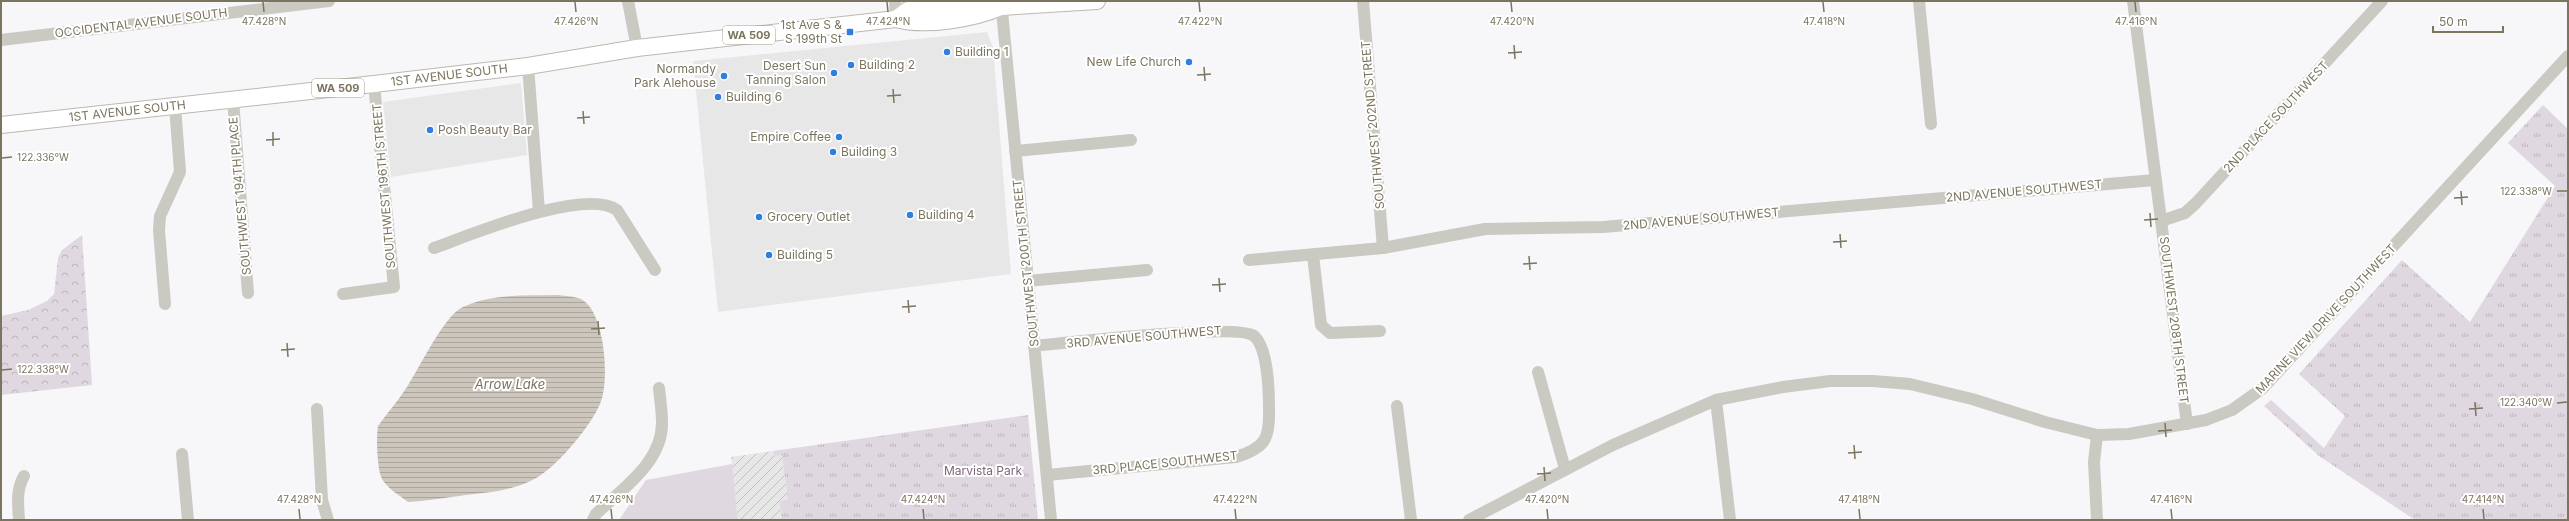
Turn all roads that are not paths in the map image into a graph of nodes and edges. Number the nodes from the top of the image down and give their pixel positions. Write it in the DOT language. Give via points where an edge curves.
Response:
graph roads {
  1 [pos="329,1"];
  2 [pos="628,1"];
  3 [pos="895,1"];
  4 [pos="1097,1"];
  5 [pos="1363,1"];
  6 [pos="1919,1"];
  7 [pos="2133,1"];
  8 [pos="2382,1"];
  9 [pos="1001,4"];
  10 [pos="896,19"];
  11 [pos="1,40"];
  12 [pos="636,48"];
  13 [pos="2568,56"];
  14 [pos="528,66"];
  15 [pos="374,84"];
  16 [pos="233,100"];
  17 [pos="175,106"];
  18 [pos="1931,124"];
  19 [pos="1,125"];
  20 [pos="1131,140"];
  21 [pos="1015,151"];
  22 [pos="2155,180"];
  23 [pos="538,210"];
  24 [pos="2161,221"];
  25 [pos="434,248"];
  26 [pos="1383,248"];
  27 [pos="1313,255"];
  28 [pos="1249,260"];
  29 [pos="655,270"];
  30 [pos="1147,270"];
  31 [pos="1027,280"];
  32 [pos="248,293"];
  33 [pos="343,294"];
  34 [pos="165,304"];
  35 [pos="1380,331"];
  36 [pos="1254,336"];
  37 [pos="1034,346"];
  38 [pos="1538,372"];
  39 [pos="659,388"];
  40 [pos="1716,400"];
  41 [pos="1397,406"];
  42 [pos="316,409"];
  43 [pos="2187,424"];
  44 [pos="2097,435"];
  45 [pos="182,454"];
  46 [pos="1565,469"];
  47 [pos="1047,475"];
  48 [pos="24,476"];
  49 [pos="20,520"];
  50 [pos="188,520"];
  51 [pos="328,520"];
  52 [pos="593,520"];
  53 [pos="1051,520"];
  54 [pos="1411,520"];
  55 [pos="1469,520"];
  56 [pos="1730,520"];
  57 [pos="2097,520"];
  1 -- 11 [label="street, OCCIDENTAL AVENUE SOUTH"];
  2 -- 12 [label="street"];
  3 -- 10 [label="street"];
  4 -- 9 [label="main road, 1ST AVENUE SOUTH / WA 509"];
  5 -- 26 [label="street, SOUTHWEST 202ND STREET"];
  6 -- 18 [label="street"];
  7 -- 22 [label="street, SOUTHWEST 208TH STREET"];
  8 -- 24 [label="street, 2ND PLACE SOUTHWEST" via="2196,203 2185,213"];
  9 -- 10 [label="main road, 1ST AVENUE SOUTH / WA 509" via="979,2 908,10"];
  9 -- 21 [label="street, SOUTHWEST 200TH STREET"];
  10 -- 12 [label="main road, 1ST AVENUE SOUTH / WA 509"];
  12 -- 14 [label="main road, 1ST AVENUE SOUTH / WA 509"];
  13 -- 43 [label="street, MARINE VIEW DRIVE SOUTHWEST" via="2263,388 2232,410"];
  14 -- 15 [label="main road, 1ST AVENUE SOUTH / WA 509"];
  14 -- 23 [label="street"];
  15 -- 16 [label="main road, 1ST AVENUE SOUTH / WA 509"];
  15 -- 33 [label="street, SOUTHWEST 196TH STREET" via="394,287"];
  16 -- 17 [label="main road, 1ST AVENUE SOUTH / WA 509"];
  16 -- 32 [label="street, SOUTHWEST 194TH PLACE"];
  17 -- 19 [label="main road, 1ST AVENUE SOUTH / WA 509"];
  17 -- 34 [label="street" via="180,172 159,223"];
  20 -- 21 [label="street"];
  21 -- 31 [label="street, SOUTHWEST 200TH STREET"];
  22 -- 24 [label="street, SOUTHWEST 208TH STREET"];
  22 -- 26 [label="street, 2ND AVENUE SOUTHWEST" via="1604,227 1485,229"];
  23 -- 25 [label="street"];
  23 -- 29 [label="street" via="610,205 617,210"];
  24 -- 43 [label="street, SOUTHWEST 208TH STREET"];
  26 -- 27 [label="street, 2ND AVENUE SOUTHWEST"];
  27 -- 28 [label="street, 2ND AVENUE SOUTHWEST"];
  27 -- 35 [label="street" via="1321,325 1324,330 1330,333"];
  30 -- 31 [label="street"];
  31 -- 37 [label="street, SOUTHWEST 200TH STREET"];
  36 -- 37 [label="street, 3RD AVENUE SOUTHWEST" via="1228,330"];
  36 -- 47 [label="street, 3RD PLACE SOUTHWEST" via="1265,360 1270,425 1261,445 1252,452 1236,457"];
  37 -- 47 [label="street, SOUTHWEST 200TH STREET"];
  38 -- 46 [label="street"];
  39 -- 52 [label="street" via="662,423 654,454 645,467 596,514"];
  40 -- 44 [label="street, MARINE VIEW DRIVE SOUTHWEST" via="1830,381 1910,384"];
  40 -- 46 [label="street, MARINE VIEW DRIVE SOUTHWEST"];
  40 -- 56 [label="street"];
  41 -- 54 [label="street"];
  42 -- 51 [label="street" via="322,500"];
  43 -- 44 [label="street, MARINE VIEW DRIVE SOUTHWEST" via="2129,434"];
  44 -- 57 [label="street" via="2094,462"];
  45 -- 50 [label="street"];
  46 -- 55 [label="street, MARINE VIEW DRIVE SOUTHWEST"];
  47 -- 53 [label="street, SOUTHWEST 200TH STREET"];
  48 -- 49 [label="street" via="19,484 18,495"];
}
